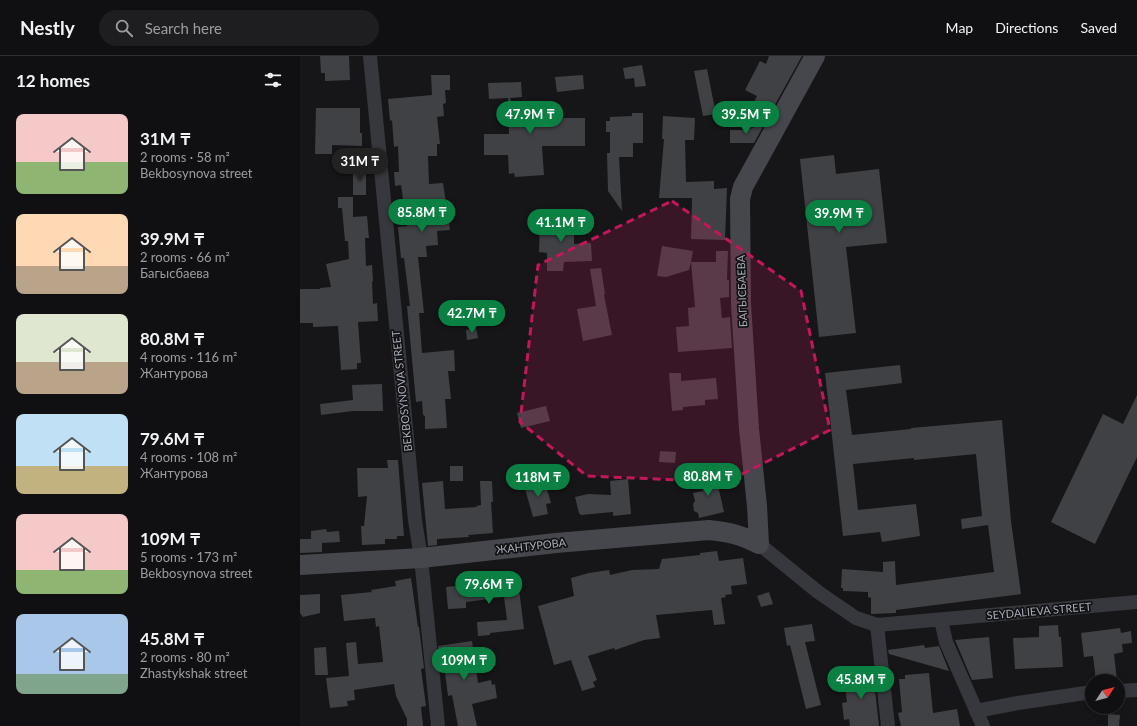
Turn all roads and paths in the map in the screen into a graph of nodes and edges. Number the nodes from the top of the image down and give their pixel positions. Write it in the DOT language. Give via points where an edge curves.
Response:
graph roads {
  1 [pos="370,56"];
  2 [pos="815,56"];
  3 [pos="759,544"];
  4 [pos="421,558"];
  5 [pos="300,565"];
  6 [pos="1137,602"];
  7 [pos="941,620"];
  8 [pos="877,625"];
  9 [pos="1125,690"];
  10 [pos="1137,690"];
  11 [pos="1085,693"];
  12 [pos="976,711"];
  13 [pos="438,726"];
  14 [pos="888,726"];
  15 [pos="983,726"];
  1 -- 4 [label="street, BEKBOSYNOVA STREET" via="412,497"];
  2 -- 3 [label="street, БАГЫСБАЕВА" via="743,187 740,199 741,304"];
  3 -- 4 [label="street, ЖАНТУРОВА" via="740,535 709,530"];
  3 -- 8 [label="street, SEYDALIEVA STREET" via="849,614"];
  4 -- 5 [label="street, ЖАНТУРОВА"];
  4 -- 13 [label="street, BEKBOSYNOVA STREET"];
  6 -- 7 [label="street, SEYDALIEVA STREET"];
  7 -- 8 [label="street, SEYDALIEVA STREET"];
  7 -- 12 [label="street" via="946,642"];
  8 -- 14 [label="street"];
  9 -- 10 [label="street"];
  11 -- 12 [label="street"];
  12 -- 15 [label="street"];
}
